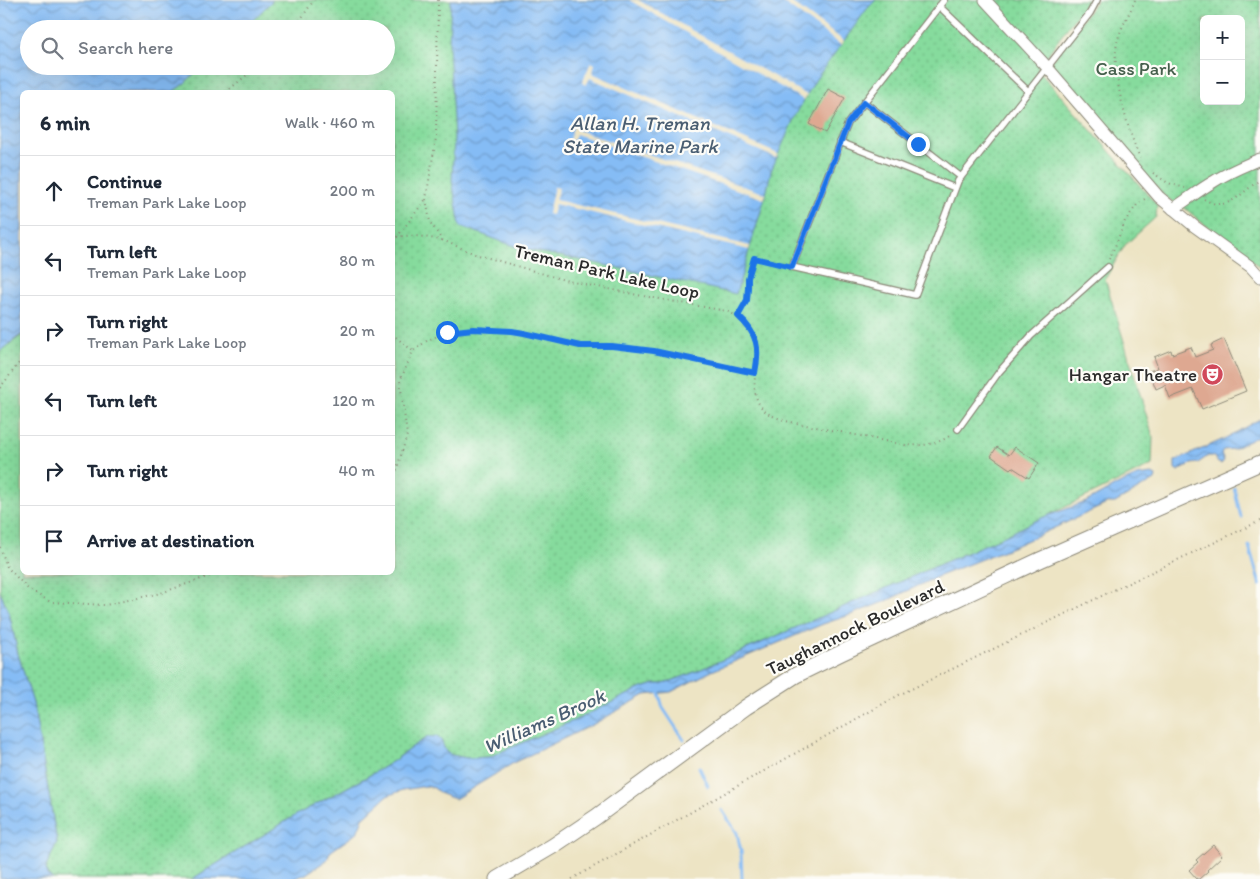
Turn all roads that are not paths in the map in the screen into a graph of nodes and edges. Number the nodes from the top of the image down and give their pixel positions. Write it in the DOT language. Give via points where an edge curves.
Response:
graph roads {
  1 [pos="944,0"];
  2 [pos="985,0"];
  3 [pos="1097,0"];
  4 [pos="939,6"];
  5 [pos="1047,67"];
  6 [pos="1028,91"];
  7 [pos="864,102"];
  8 [pos="840,142"];
  9 [pos="1260,159"];
  10 [pos="961,177"];
  11 [pos="955,188"];
  12 [pos="1173,208"];
  13 [pos="1108,267"];
  14 [pos="1260,277"];
  15 [pos="958,429"];
  16 [pos="1260,463"];
  17 [pos="497,879"];
  1 -- 4 [label="lane"];
  2 -- 5 [label="street"];
  3 -- 5 [label="lane"];
  4 -- 6 [label="lane"];
  4 -- 7 [label="lane"];
  5 -- 6 [label="lane"];
  5 -- 12 [label="street" via="1150,187"];
  6 -- 10 [label="lane"];
  7 -- 8 [label="lane" via="848,123"];
  7 -- 10 [label="lane"];
  8 -- 11 [label="lane"];
  8 -- 11 [label="lane" via="792,267 915,295"];
  9 -- 12 [label="street" via="1212,182"];
  10 -- 11 [label="lane"];
  12 -- 14 [label="street"];
  13 -- 15 [label="lane" via="1031,336 999,372"];
  16 -- 17 [label="main road, Taughannock Boulevard" via="1040,560 804,671 746,707 596,817"];
}
